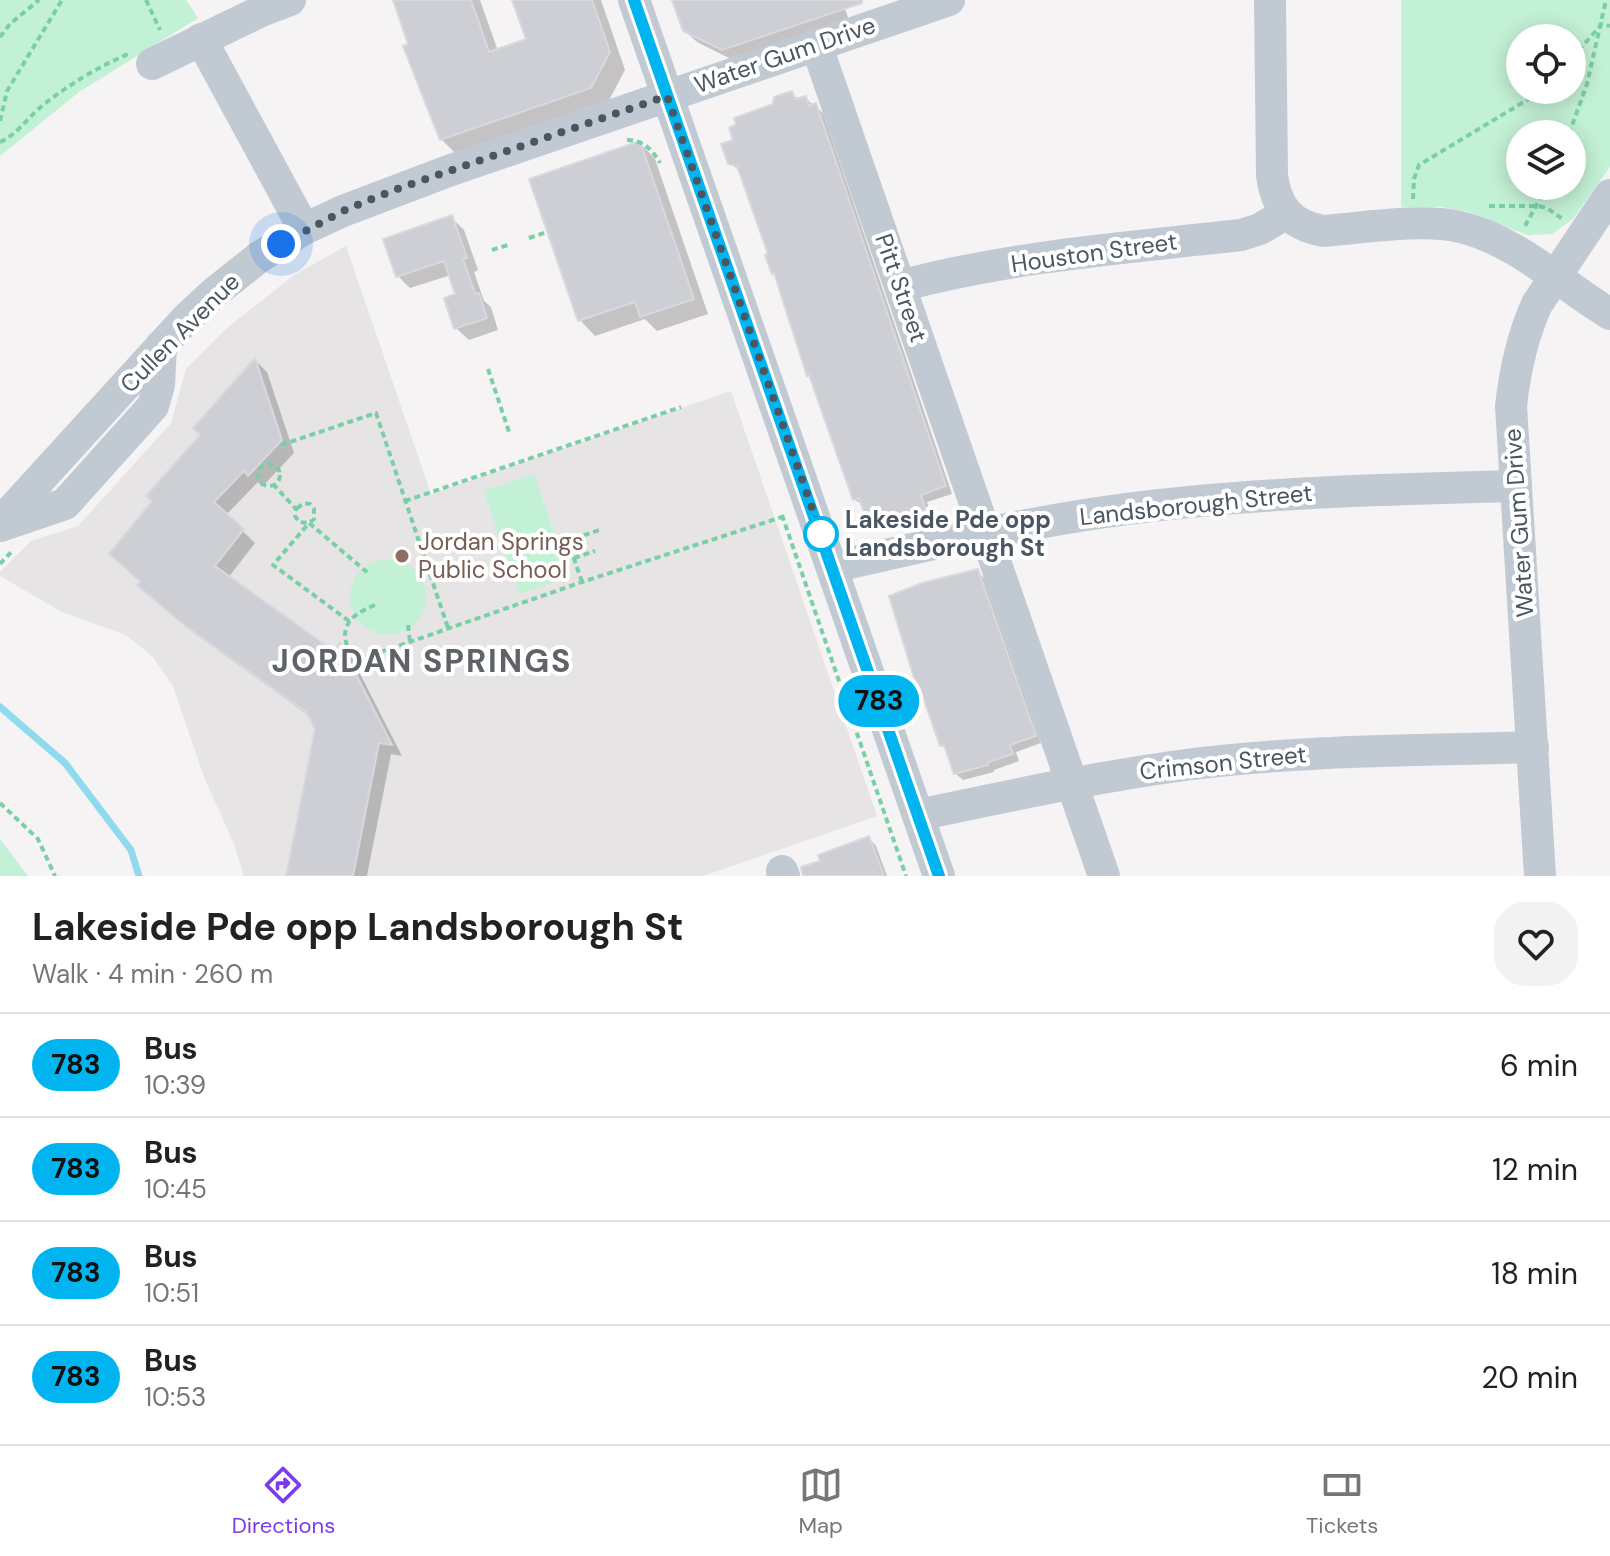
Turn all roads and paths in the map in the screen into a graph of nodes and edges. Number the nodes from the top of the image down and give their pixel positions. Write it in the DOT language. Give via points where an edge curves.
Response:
graph roads {
  1 [pos="39,0"];
  2 [pos="62,0"];
  3 [pos="146,0"];
  4 [pos="290,0"];
  5 [pos="634,0"];
  6 [pos="949,0"];
  7 [pos="1270,0"];
  8 [pos="1606,0"];
  9 [pos="1602,24"];
  10 [pos="1610,26"];
  11 [pos="0,37"];
  12 [pos="201,39"];
  13 [pos="1586,42"];
  14 [pos="816,44"];
  15 [pos="153,56"];
  16 [pos="667,96"];
  17 [pos="1520,104"];
  18 [pos="1574,120"];
  19 [pos="0,121"];
  20 [pos="620,141"];
  21 [pos="0,142"];
  22 [pos="662,167"];
  23 [pos="1610,195"];
  24 [pos="1539,200"];
  25 [pos="1413,205"];
  26 [pos="1285,214"];
  27 [pos="304,229"];
  28 [pos="547,232"];
  29 [pos="1521,234"];
  30 [pos="529,238"];
  31 [pos="511,244"];
  32 [pos="492,250"];
  33 [pos="1555,277"];
  34 [pos="900,286"];
  35 [pos="1610,314"];
  36 [pos="488,369"];
  37 [pos="681,407"];
  38 [pos="510,435"];
  39 [pos="281,445"];
  40 [pos="273,484"];
  41 [pos="1516,486"];
  42 [pos="405,501"];
  43 [pos="778,504"];
  44 [pos="296,509"];
  45 [pos="782,517"];
  46 [pos="309,523"];
  47 [pos="602,529"];
  48 [pos="6,531"];
  49 [pos="986,533"];
  50 [pos="595,551"];
  51 [pos="574,558"];
  52 [pos="0,564"];
  53 [pos="833,567"];
  54 [pos="368,573"];
  55 [pos="582,582"];
  56 [pos="375,605"];
  57 [pos="349,621"];
  58 [pos="408,625"];
  59 [pos="448,628"];
  60 [pos="410,642"];
  61 [pos="1533,747"];
  62 [pos="1073,783"];
  63 [pos="0,803"];
  64 [pos="918,815"];
  65 [pos="55,876"];
  66 [pos="906,876"];
  67 [pos="939,876"];
  68 [pos="1104,876"];
  69 [pos="1540,876"];
  1 -- 11 [label="path"];
  2 -- 19 [label="path" via="7,91"];
  3 -- 15 [label="path"];
  4 -- 12 [label="street"];
  5 -- 16 [label="street"];
  6 -- 14 [label="street, Water Gum Drive"];
  7 -- 26 [label="street" via="1273,190"];
  8 -- 9 [label="path"];
  9 -- 10 [label="path"];
  9 -- 13 [label="path"];
  9 -- 18 [label="path"];
  12 -- 15 [label="street"];
  12 -- 27 [label="street"];
  14 -- 16 [label="street, Water Gum Drive"];
  14 -- 34 [label="street, Pitt Street"];
  15 -- 21 [label="path" via="79,79"];
  16 -- 27 [label="street, Cullen Avenue" via="394,190"];
  16 -- 53 [label="street"];
  17 -- 25 [label="path" via="1419,165"];
  20 -- 22 [label="path" via="637,140"];
  23 -- 33 [label="street, Water Gum Drive"];
  24 -- 29 [label="path"];
  26 -- 33 [label="street" via="1323,231 1433,223 1459,227 1512,249"];
  26 -- 34 [label="street, Houston Street" via="1241,235 1076,253"];
  27 -- 48 [label="street, Cullen Avenue" via="214,293 161,346"];
  28 -- 30 [label="path"];
  31 -- 32 [label="path"];
  33 -- 35 [label="street"];
  33 -- 41 [label="street, Water Gum Drive" via="1528,323 1514,371"];
  34 -- 49 [label="street, Pitt Street"];
  36 -- 38 [label="path"];
  37 -- 42 [label="path"];
  39 -- 42 [label="path" via="376,413"];
  40 -- 40 [label="path" via="278,470 263,465 260,481"];
  40 -- 44 [label="path"];
  41 -- 49 [label="street, Landsborough Street" via="1221,499"];
  41 -- 61 [label="street, Water Gum Drive"];
  42 -- 59 [label="path"];
  43 -- 45 [label="path"];
  44 -- 46 [label="path" via="297,519"];
  44 -- 46 [label="path" via="304,503 313,507 315,516"];
  45 -- 55 [label="path"];
  45 -- 66 [label="path"];
  46 -- 54 [label="path"];
  46 -- 57 [label="path" via="273,565"];
  47 -- 51 [label="path" via="568,541"];
  48 -- 52 [label="path"];
  49 -- 53 [label="street, Landsborough Street"];
  49 -- 62 [label="street, Pitt Street"];
  50 -- 51 [label="path"];
  51 -- 55 [label="path"];
  53 -- 64 [label="street"];
  55 -- 59 [label="path"];
  56 -- 57 [label="path"];
  57 -- 60 [label="path" via="345,642 355,661"];
  58 -- 60 [label="path"];
  59 -- 60 [label="path"];
  61 -- 62 [label="street, Crimson Street" via="1326,752"];
  61 -- 69 [label="street, Water Gum Drive"];
  62 -- 64 [label="street, Crimson Street"];
  62 -- 68 [label="street, Pitt Street"];
  63 -- 65 [label="path" via="38,839"];
  64 -- 67 [label="street"];
}
